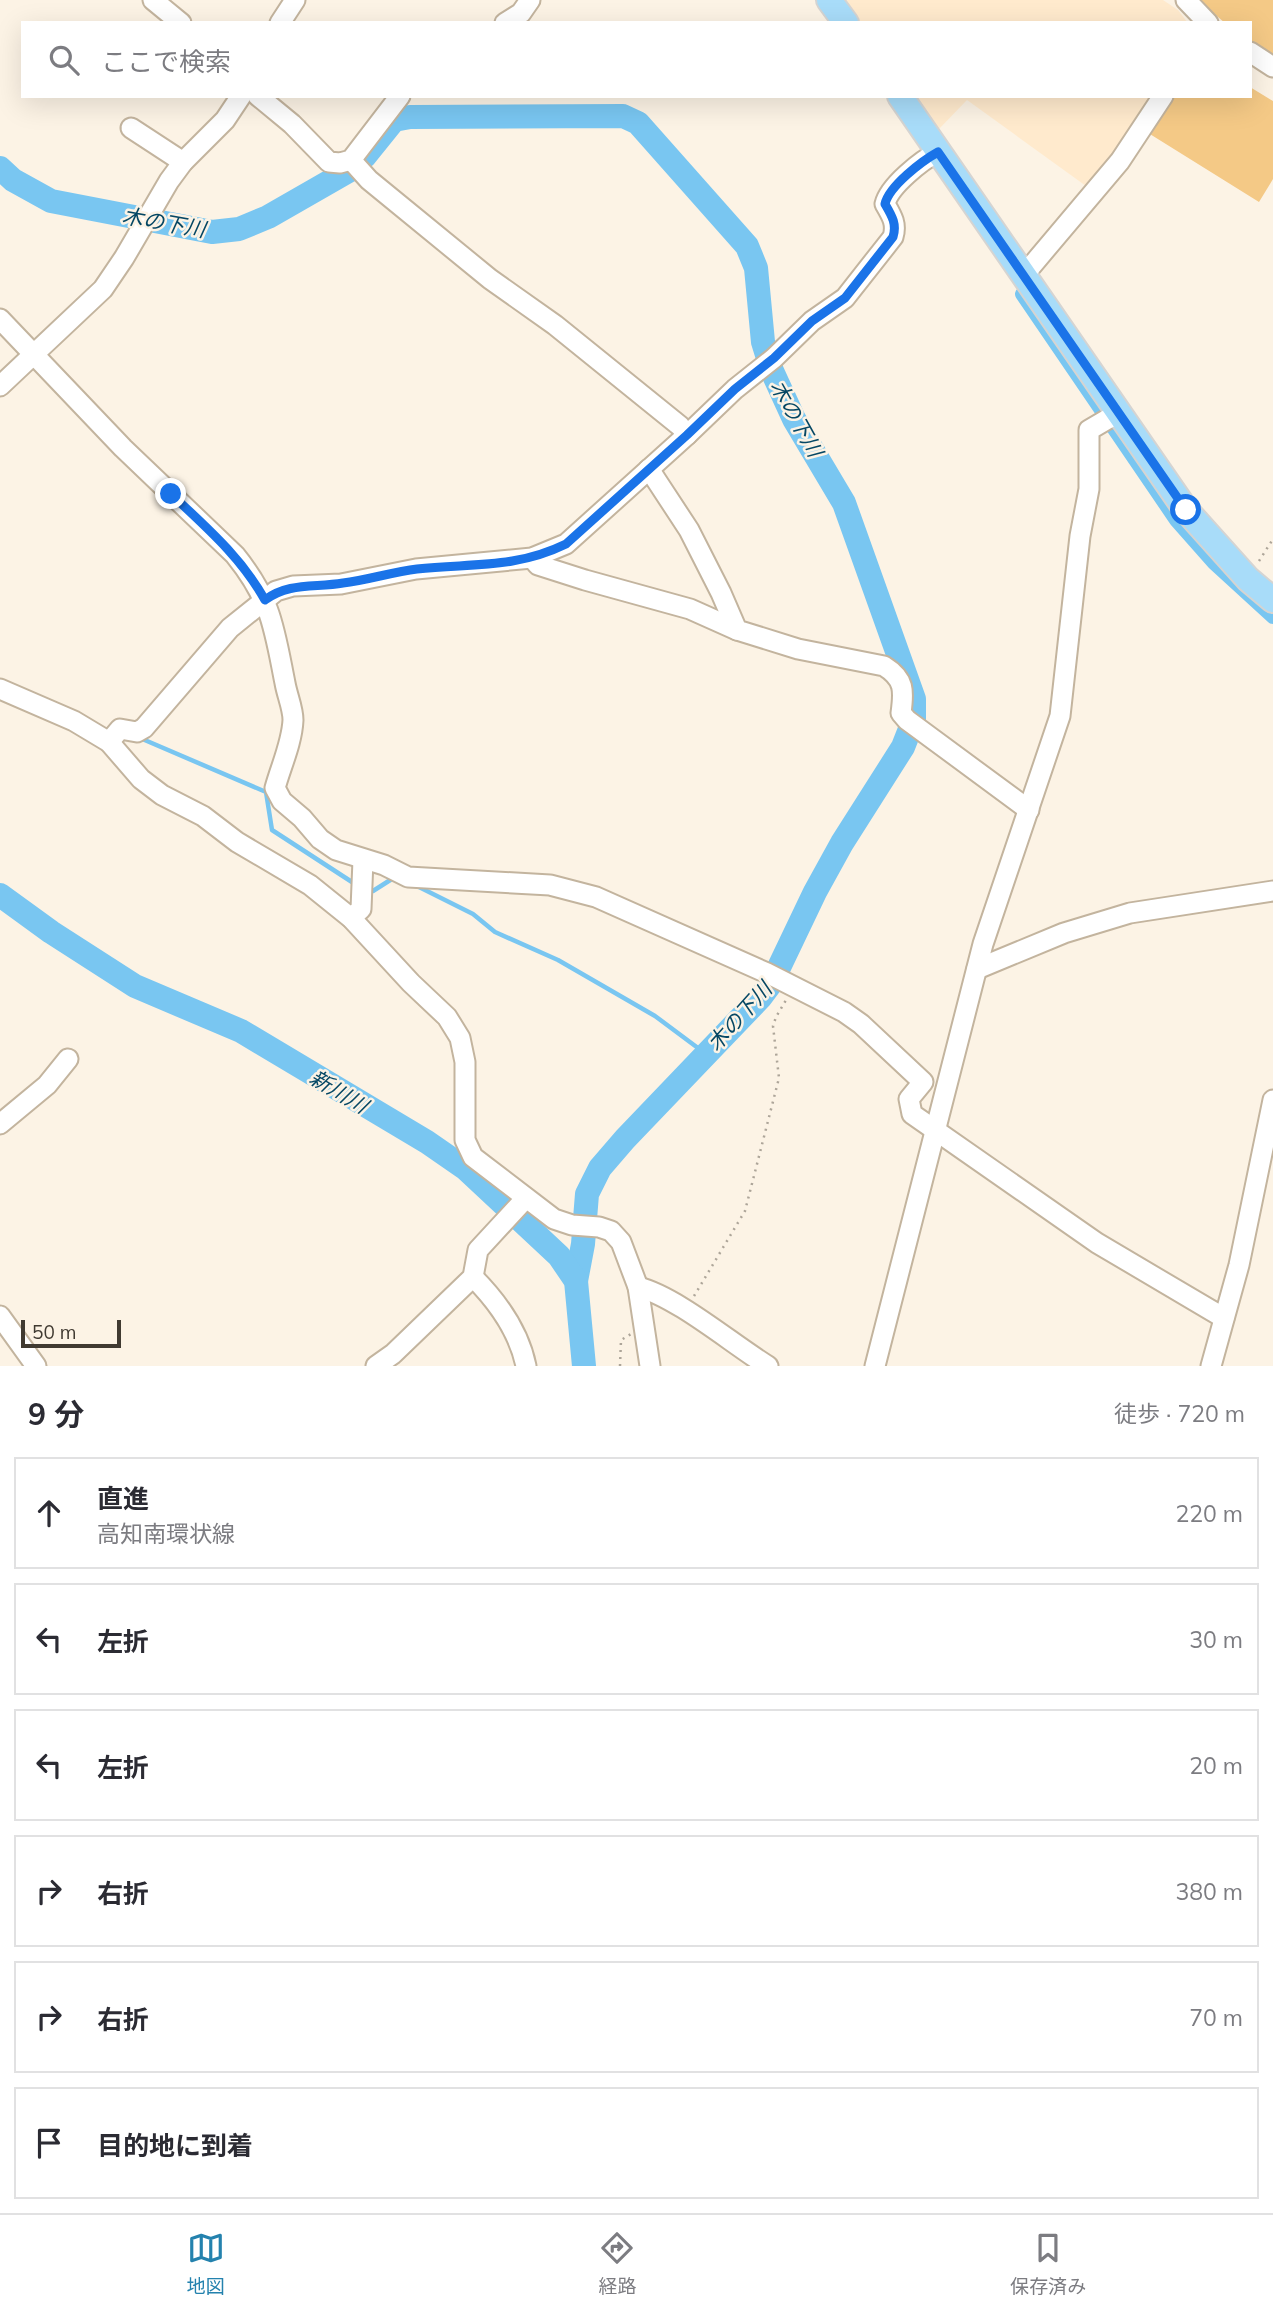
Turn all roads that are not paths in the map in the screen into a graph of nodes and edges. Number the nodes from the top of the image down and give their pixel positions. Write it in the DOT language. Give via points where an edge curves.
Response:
graph roads {
  1 [pos="153,0"];
  2 [pos="295,0"];
  3 [pos="530,0"];
  4 [pos="829,0"];
  5 [pos="1186,0"];
  6 [pos="179,21"];
  7 [pos="281,21"];
  8 [pos="508,21"];
  9 [pos="845,21"];
  10 [pos="1206,21"];
  11 [pos="1252,53"];
  12 [pos="1273,67"];
  13 [pos="240,98"];
  14 [pos="260,98"];
  15 [pos="399,98"];
  16 [pos="901,98"];
  17 [pos="1162,98"];
  18 [pos="131,128"];
  19 [pos="932,155"];
  20 [pos="183,162"];
  21 [pos="354,164"];
  22 [pos="1023,276"];
  23 [pos="0,319"];
  24 [pos="32,355"];
  25 [pos="0,386"];
  26 [pos="1110,417"];
  27 [pos="687,435"];
  28 [pos="649,469"];
  29 [pos="532,558"];
  30 [pos="265,600"];
  31 [pos="1273,600"];
  32 [pos="737,631"];
  33 [pos="0,689"];
  34 [pos="114,737"];
  35 [pos="1029,810"];
  36 [pos="363,860"];
  37 [pos="1273,891"];
  38 [pos="351,918"];
  39 [pos="977,969"];
  40 [pos="68,1059"];
  41 [pos="1273,1100"];
  42 [pos="0,1124"];
  43 [pos="936,1131"];
  44 [pos="524,1201"];
  45 [pos="473,1277"];
  46 [pos="639,1287"];
  47 [pos="0,1316"];
  48 [pos="1224,1318"];
  49 [pos="36,1366"];
  50 [pos="376,1366"];
  51 [pos="526,1366"];
  52 [pos="650,1366"];
  53 [pos="768,1366"];
  54 [pos="875,1366"];
  55 [pos="1211,1366"];
  1 -- 6 [label="street"];
  2 -- 7 [label="street"];
  3 -- 8 [label="street"];
  4 -- 9 [label="main road"];
  5 -- 10 [label="street"];
  11 -- 12 [label="street"];
  13 -- 20 [label="street" via="225,120"];
  14 -- 21 [label="street" via="329,162"];
  15 -- 21 [label="street"];
  16 -- 19 [label="main road"];
  17 -- 22 [label="street" via="1120,161"];
  18 -- 20 [label="street"];
  19 -- 22 [label="main road"];
  19 -- 27 [label="street" via="887,197 885,204 894,219 893,237 845,298 812,321"];
  20 -- 24 [label="street" via="103,289"];
  21 -- 27 [label="street"];
  22 -- 26 [label="main road"];
  23 -- 24 [label="street"];
  24 -- 25 [label="street"];
  24 -- 30 [label="street" via="235,555"];
  26 -- 31 [label="main road" via="1186,510"];
  26 -- 35 [label="street" via="1088,430 1088,489 1060,716"];
  27 -- 28 [label="street"];
  28 -- 29 [label="street" via="566,544"];
  28 -- 32 [label="street" via="689,530"];
  29 -- 30 [label="street" via="416,569 341,584 293,586"];
  29 -- 32 [label="street" via="538,565 690,609"];
  30 -- 34 [label="street" via="230,628 144,728 137,732 120,729"];
  30 -- 36 [label="street" via="293,718 275,788 320,839"];
  32 -- 35 [label="street" via="884,666 896,674 904,692 901,713"];
  33 -- 34 [label="street"];
  34 -- 38 [label="street" via="141,779 310,885"];
  35 -- 39 [label="street"];
  36 -- 38 [label="street" via="361,909"];
  36 -- 43 [label="street" via="408,877 550,884 596,897 781,980 844,1012 923,1082 909,1099 912,1114"];
  37 -- 39 [label="street" via="1130,913 1064,933"];
  38 -- 44 [label="street" via="447,1017 460,1038 465,1062 465,1140 473,1157"];
  39 -- 43 [label="street"];
  40 -- 42 [label="street" via="47,1084"];
  41 -- 48 [label="street"];
  43 -- 48 [label="street" via="1097,1243"];
  43 -- 54 [label="street"];
  44 -- 45 [label="street" via="478,1250"];
  44 -- 46 [label="street" via="554,1219 611,1231 621,1242"];
  45 -- 50 [label="street"];
  45 -- 51 [label="street" via="504,1314"];
  46 -- 52 [label="street"];
  46 -- 53 [label="street" via="684,1310"];
  47 -- 49 [label="street"];
  48 -- 55 [label="street"];
}
